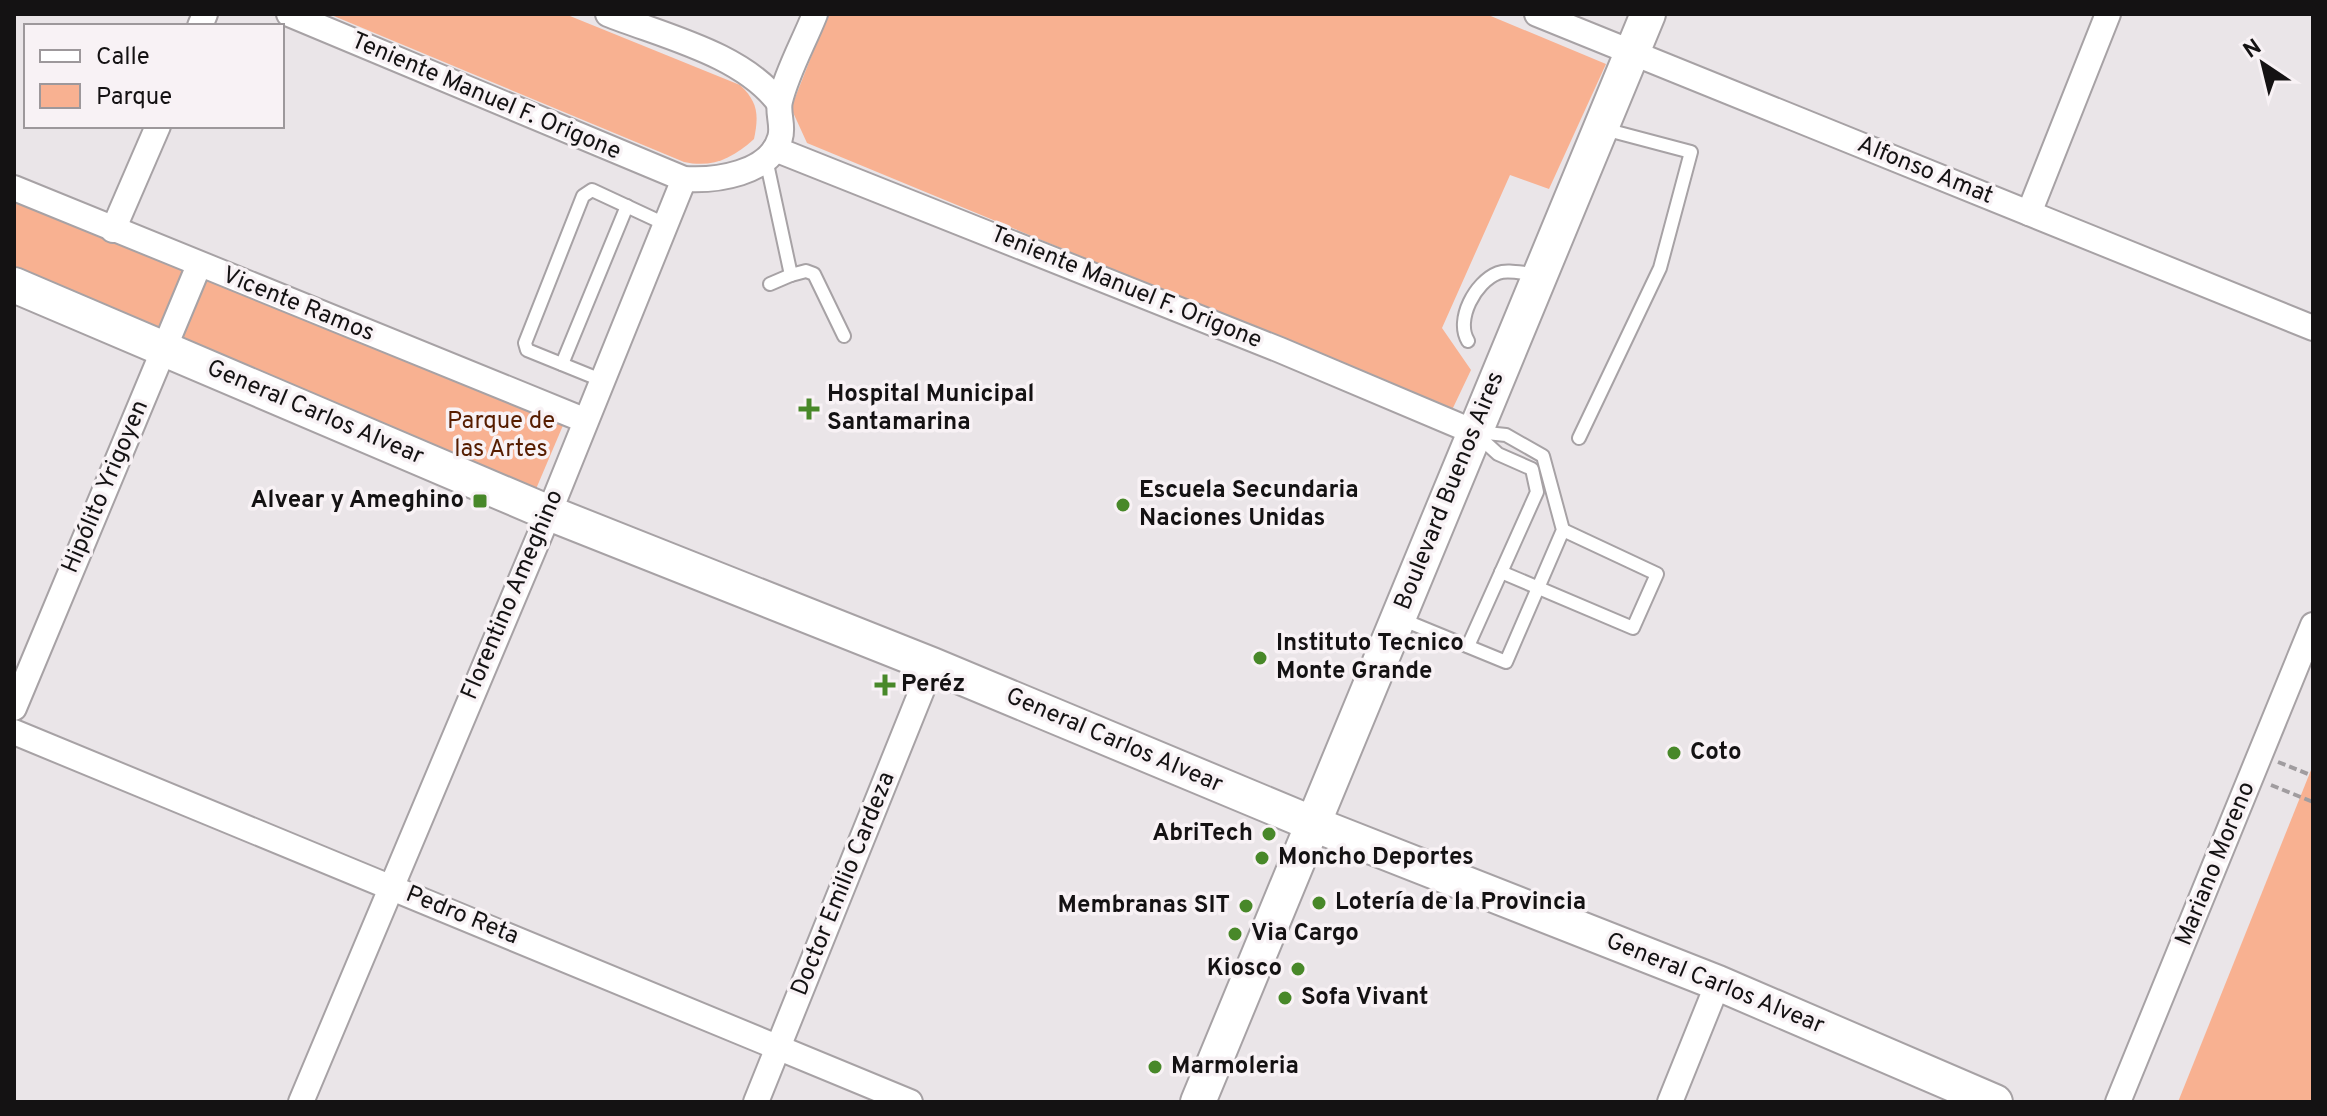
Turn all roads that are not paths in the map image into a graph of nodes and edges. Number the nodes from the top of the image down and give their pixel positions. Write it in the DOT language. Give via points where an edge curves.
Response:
graph roads {
  1 [pos="289,14"];
  2 [pos="608,14"];
  3 [pos="815,14"];
  4 [pos="1537,14"];
  5 [pos="1648,14"];
  6 [pos="2108,14"];
  7 [pos="1632,54"];
  8 [pos="779,103"];
  9 [pos="157,128"];
  10 [pos="1601,128"];
  11 [pos="771,154"];
  12 [pos="684,179"];
  13 [pos="14,188"];
  14 [pos="627,206"];
  15 [pos="2029,213"];
  16 [pos="665,224"];
  17 [pos="113,230"];
  18 [pos="199,265"];
  19 [pos="791,275"];
  20 [pos="1539,275"];
  21 [pos="770,284"];
  22 [pos="14,285"];
  23 [pos="2313,328"];
  24 [pos="844,336"];
  25 [pos="1468,341"];
  26 [pos="164,348"];
  27 [pos="562,364"];
  28 [pos="601,380"];
  29 [pos="584,420"];
  30 [pos="1474,432"];
  31 [pos="1579,438"];
  32 [pos="549,513"];
  33 [pos="1563,530"];
  34 [pos="1501,572"];
  35 [pos="1539,588"];
  36 [pos="1398,617"];
  37 [pos="2313,625"];
  38 [pos="1468,646"];
  39 [pos="932,665"];
  40 [pos="14,708"];
  41 [pos="14,732"];
  42 [pos="1311,823"];
  43 [pos="390,887"];
  44 [pos="1718,983"];
  45 [pos="779,1046"];
  46 [pos="301,1102"];
  47 [pos="756,1102"];
  48 [pos="910,1102"];
  49 [pos="1198,1102"];
  50 [pos="1670,1102"];
  51 [pos="1995,1102"];
  52 [pos="2118,1102"];
  1 -- 12 [label="street, Teniente Manuel F. Origone"];
  2 -- 8 [label="street" via="737,66 767,86"];
  3 -- 8 [label="street"];
  4 -- 7 [label="street, Alfonso Amat"];
  5 -- 7 [label="street, Boulevard Buenos Aires"];
  6 -- 15 [label="street"];
  7 -- 10 [label="street, Boulevard Buenos Aires"];
  7 -- 15 [label="street, Alfonso Amat"];
  8 -- 11 [label="street" via="781,135"];
  9 -- 17 [label="street"];
  10 -- 20 [label="street, Boulevard Buenos Aires"];
  10 -- 31 [label="lane" via="1691,152 1660,268"];
  11 -- 12 [label="street" via="727,176"];
  11 -- 19 [label="lane"];
  11 -- 30 [label="street, Teniente Manuel F. Origone" via="1280,350"];
  12 -- 16 [label="street, Florentino Ameghino"];
  13 -- 17 [label="street, Vicente Ramos"];
  14 -- 16 [label="lane"];
  14 -- 27 [label="lane"];
  14 -- 27 [label="lane" via="592,190 583,196 525,343 527,350"];
  15 -- 23 [label="street, Alfonso Amat"];
  16 -- 28 [label="street, Florentino Ameghino"];
  17 -- 18 [label="street, Vicente Ramos"];
  18 -- 26 [label="street, Hipólito Yrigoyen"];
  18 -- 29 [label="street, Vicente Ramos"];
  19 -- 21 [label="lane"];
  19 -- 24 [label="lane" via="814,274"];
  20 -- 25 [label="lane" via="1500,272 1482,284 1463,319"];
  20 -- 30 [label="street, Boulevard Buenos Aires"];
  22 -- 26 [label="street, General Carlos Alvear"];
  26 -- 32 [label="street, General Carlos Alvear"];
  26 -- 40 [label="street, Hipólito Yrigoyen"];
  27 -- 28 [label="lane"];
  28 -- 29 [label="street, Florentino Ameghino"];
  29 -- 32 [label="street, Florentino Ameghino"];
  30 -- 33 [label="lane" via="1506,435 1543,456"];
  30 -- 34 [label="lane" via="1498,454 1532,469 1537,492"];
  30 -- 36 [label="street, Boulevard Buenos Aires"];
  32 -- 39 [label="street, General Carlos Alvear"];
  32 -- 43 [label="street, Florentino Ameghino"];
  33 -- 35 [label="lane"];
  33 -- 35 [label="lane" via="1657,574 1633,628"];
  34 -- 35 [label="lane"];
  34 -- 38 [label="lane"];
  35 -- 38 [label="lane" via="1506,662"];
  36 -- 38 [label="lane"];
  36 -- 42 [label="street, Boulevard Buenos Aires"];
  37 -- 52 [label="street, Mariano Moreno"];
  39 -- 42 [label="street, General Carlos Alvear"];
  39 -- 45 [label="street, Doctor Emilio Cardeza"];
  41 -- 43 [label="street, Pedro Reta"];
  42 -- 44 [label="street, General Carlos Alvear"];
  42 -- 49 [label="street, Boulevard Buenos Aires"];
  43 -- 45 [label="street, Pedro Reta"];
  43 -- 46 [label="street, Florentino Ameghino"];
  44 -- 50 [label="street"];
  44 -- 51 [label="street, General Carlos Alvear"];
  45 -- 47 [label="street, Doctor Emilio Cardeza"];
  45 -- 48 [label="street, Pedro Reta"];
}
